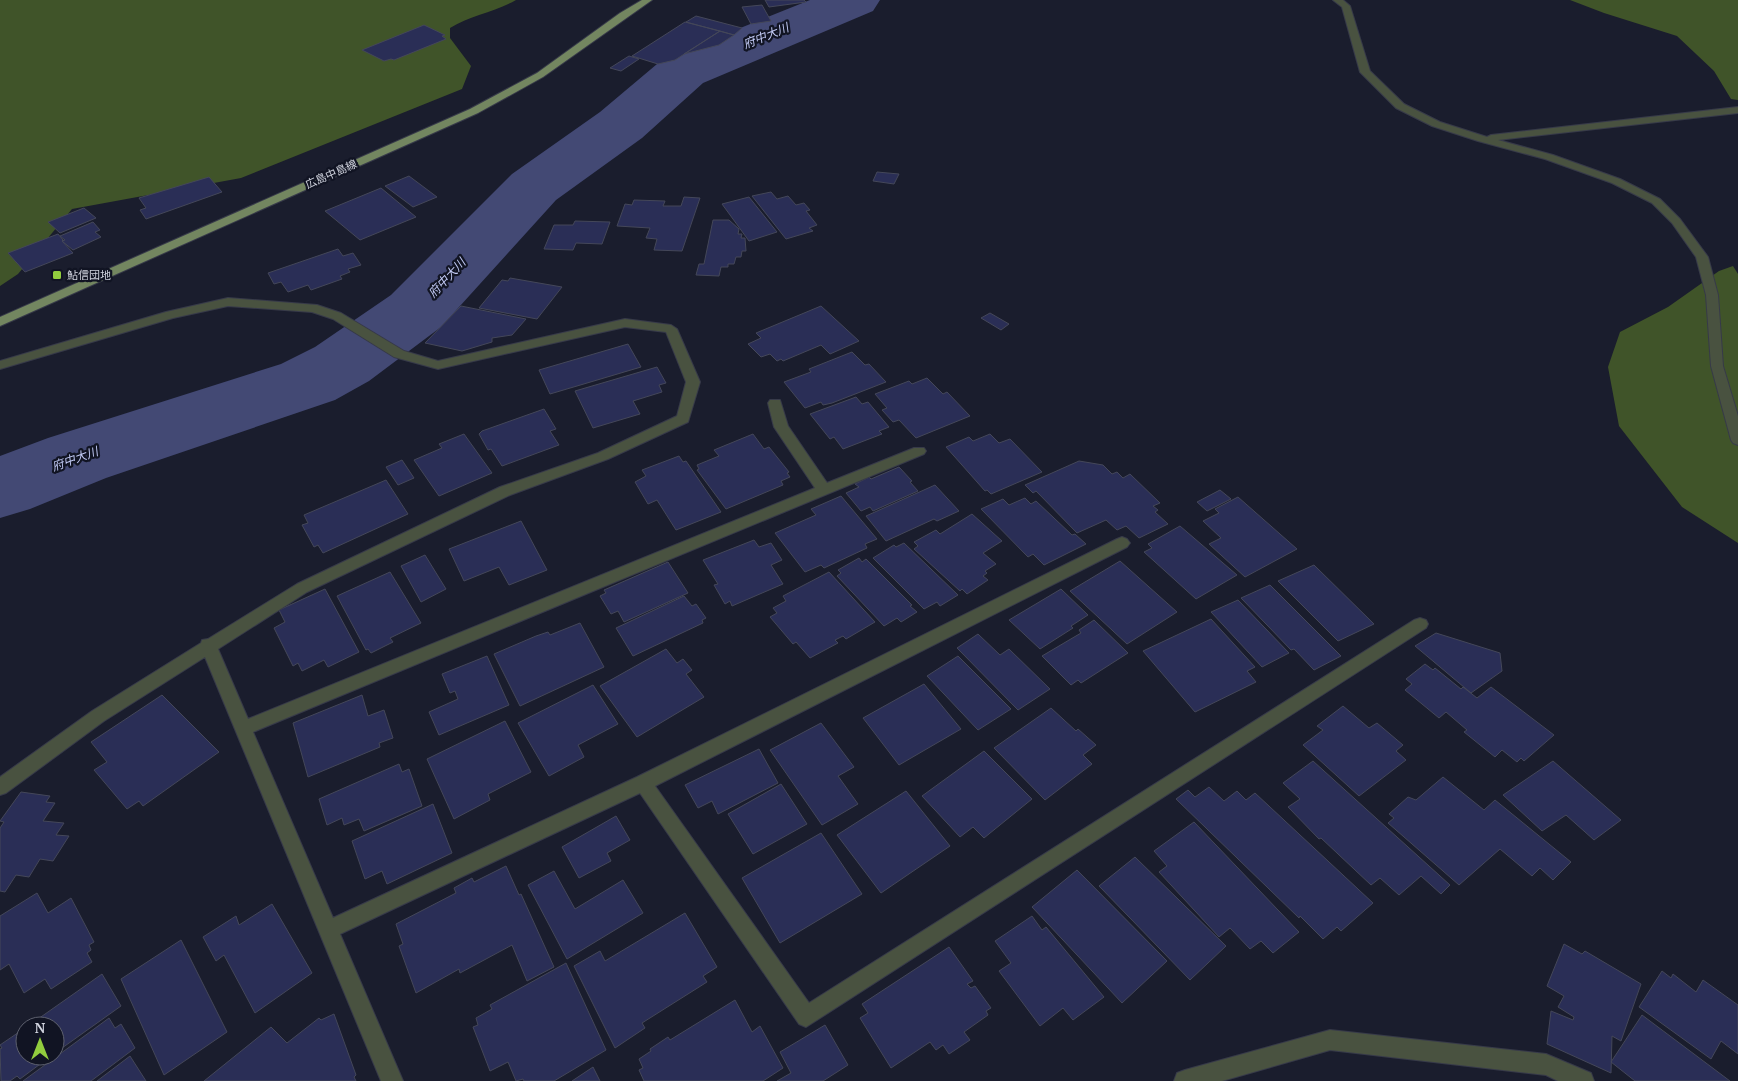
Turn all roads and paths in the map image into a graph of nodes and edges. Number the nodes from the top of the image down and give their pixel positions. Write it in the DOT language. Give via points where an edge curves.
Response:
graph roads {
  1 [pos="648,0"];
  2 [pos="1337,0"];
  3 [pos="1738,110"];
  4 [pos="1482,139"];
  5 [pos="0,322"];
  6 [pos="0,365"];
  7 [pos="775,403"];
  8 [pos="1738,440"];
  9 [pos="918,451"];
  10 [pos="824,490"];
  11 [pos="1122,543"];
  12 [pos="1420,624"];
  13 [pos="208,645"];
  14 [pos="244,728"];
  15 [pos="643,783"];
  16 [pos="0,787"];
  17 [pos="328,930"];
  18 [pos="392,1081"];
  19 [pos="1186,1081"];
  20 [pos="1583,1081"];
  1 -- 5 [label="main road, 広島中島線" via="540,75 474,111"];
  2 -- 4 [label="street" via="1346,6 1364,72 1400,106 1436,124"];
  3 -- 4 [label="street"];
  4 -- 8 [label="street" via="1550,156 1616,181 1656,200 1676,221 1702,256 1712,295 1717,366"];
  6 -- 13 [label="street" via="170,315 228,302 313,308 337,316 399,354 438,365 625,323 671,329 693,382 683,419 603,456 496,496 302,588"];
  7 -- 10 [label="street" via="781,427"];
  9 -- 10 [label="street"];
  10 -- 14 [label="street"];
  11 -- 15 [label="street"];
  12 -- 15 [label="street" via="806,1017"];
  13 -- 14 [label="street"];
  13 -- 16 [label="street" via="98,716"];
  14 -- 17 [label="street"];
  15 -- 17 [label="street"];
  17 -- 18 [label="street"];
  19 -- 20 [label="street" via="1330,1040 1546,1065"];
}
